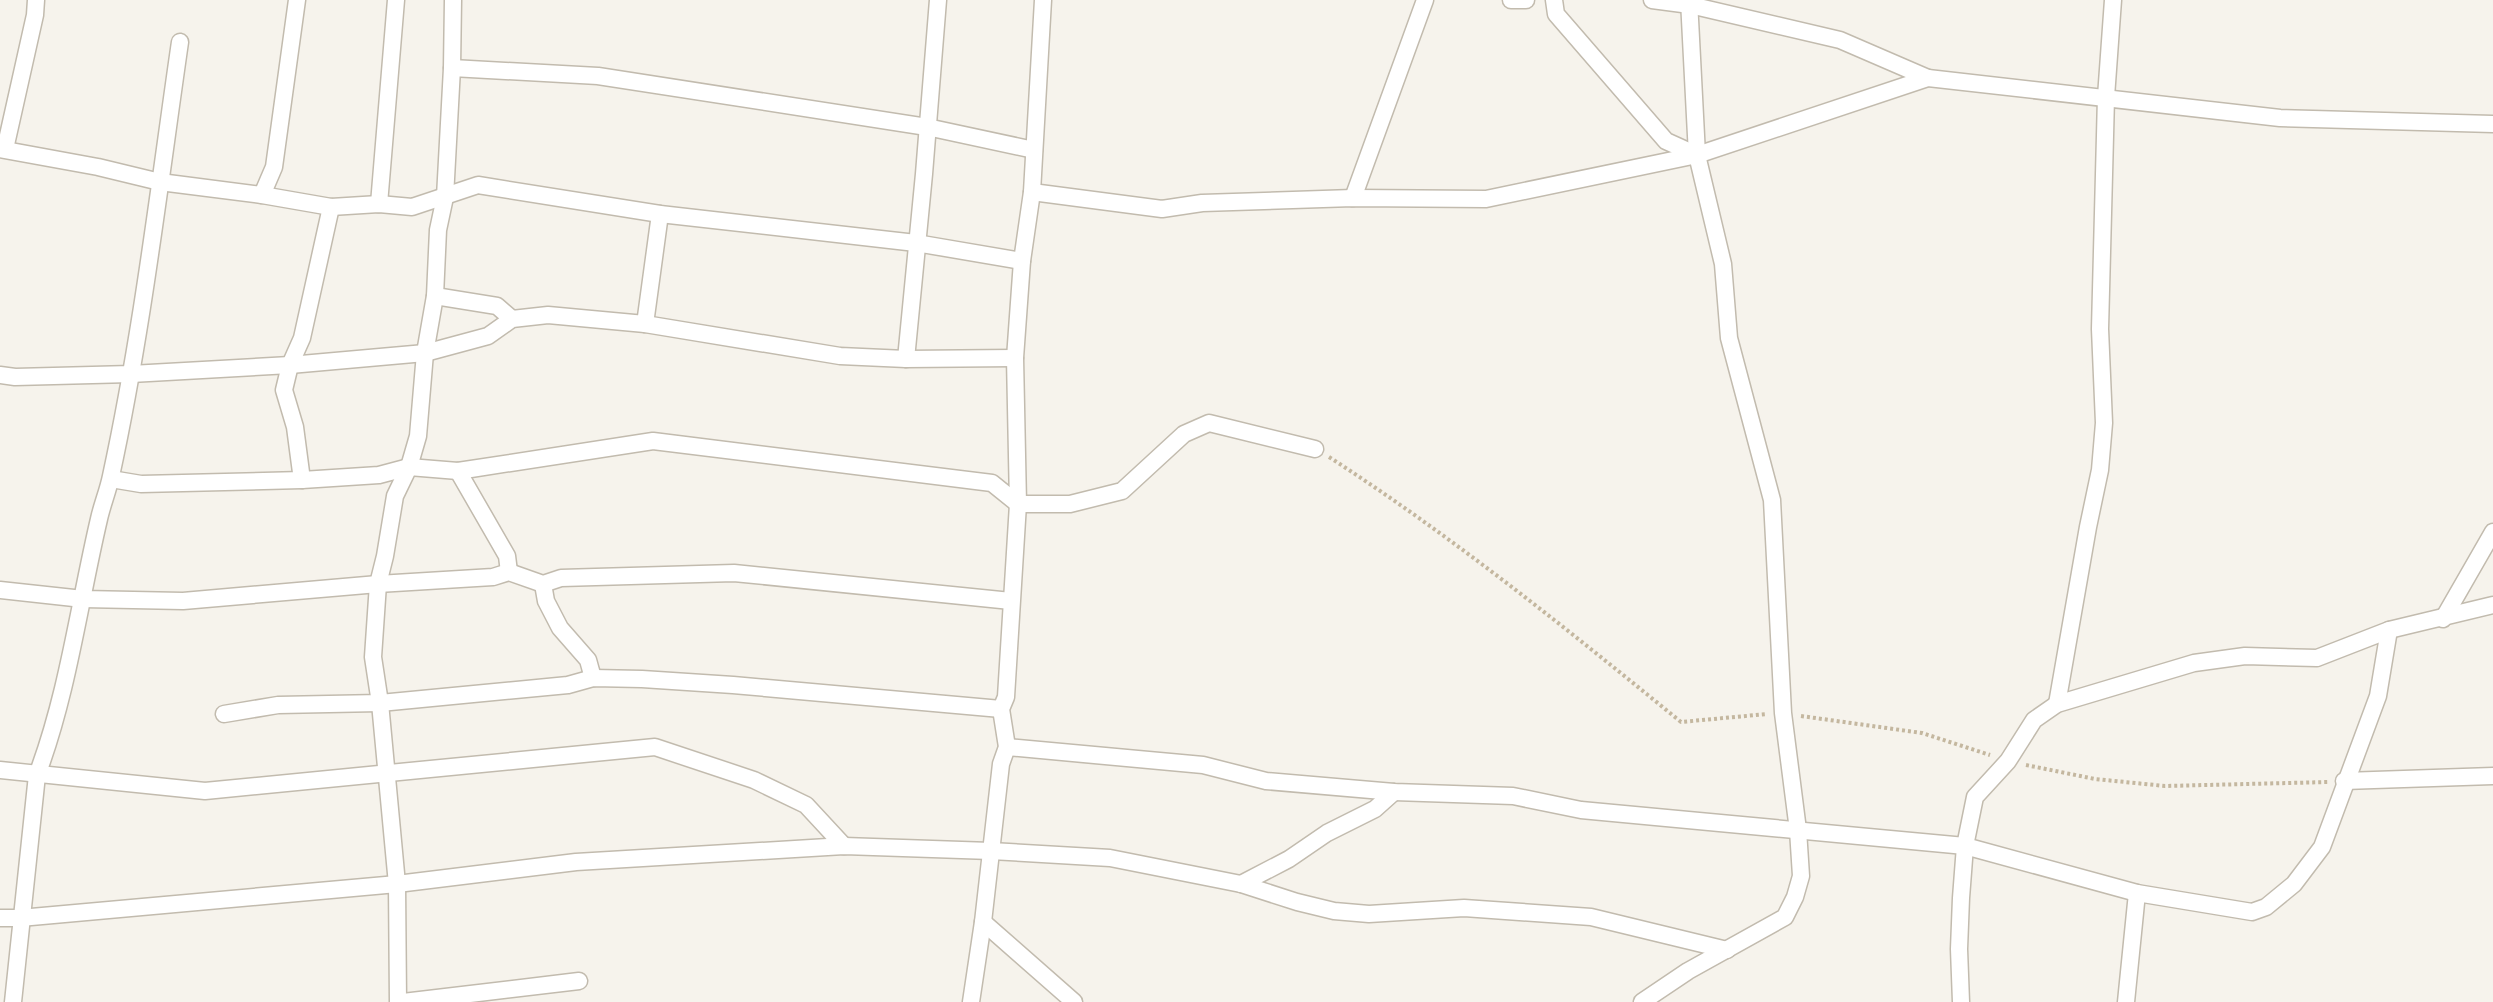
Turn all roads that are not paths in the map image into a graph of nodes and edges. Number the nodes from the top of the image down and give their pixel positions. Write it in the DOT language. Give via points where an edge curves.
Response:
graph roads {
  1 [pos="36,0"];
  2 [pos="297,0"];
  3 [pos="396,0"];
  4 [pos="453,0"];
  5 [pos="938,0"];
  6 [pos="1043,0"];
  7 [pos="1425,0"];
  8 [pos="1511,0"];
  9 [pos="1526,0"];
  10 [pos="1554,0"];
  11 [pos="1652,0"];
  12 [pos="2113,0"];
  13 [pos="1690,3"];
  14 [pos="180,42"];
  15 [pos="452,68"];
  16 [pos="1928,78"];
  17 [pos="2106,97"];
  18 [pos="2493,124"];
  19 [pos="927,127"];
  20 [pos="3,149"];
  21 [pos="1034,150"];
  22 [pos="1697,155"];
  23 [pos="160,182"];
  24 [pos="1032,192"];
  25 [pos="262,195"];
  26 [pos="445,197"];
  27 [pos="1353,198"];
  28 [pos="379,204"];
  29 [pos="331,207"];
  30 [pos="660,214"];
  31 [pos="916,243"];
  32 [pos="1022,261"];
  33 [pos="435,296"];
  34 [pos="512,319"];
  35 [pos="645,324"];
  36 [pos="424,353"];
  37 [pos="1015,358"];
  38 [pos="906,359"];
  39 [pos="290,365"];
  40 [pos="131,374"];
  41 [pos="0,375"];
  42 [pos="1315,448"];
  43 [pos="409,467"];
  44 [pos="459,471"];
  45 [pos="111,479"];
  46 [pos="302,480"];
  47 [pos="1018,504"];
  48 [pos="2493,532"];
  49 [pos="509,572"];
  50 [pos="378,584"];
  51 [pos="543,584"];
  52 [pos="0,590"];
  53 [pos="83,599"];
  54 [pos="1011,601"];
  55 [pos="2493,605"];
  56 [pos="2443,619"];
  57 [pos="2389,630"];
  58 [pos="593,678"];
  59 [pos="380,703"];
  60 [pos="2057,704"];
  61 [pos="1000,709"];
  62 [pos="224,714"];
  63 [pos="1007,747"];
  64 [pos="0,770"];
  65 [pos="387,772"];
  66 [pos="37,775"];
  67 [pos="2493,776"];
  68 [pos="2344,782"];
  69 [pos="1394,792"];
  70 [pos="1798,830"];
  71 [pos="844,846"];
  72 [pos="1965,846"];
  73 [pos="991,851"];
  74 [pos="397,884"];
  75 [pos="1241,884"];
  76 [pos="2137,893"];
  77 [pos="0,918"];
  78 [pos="20,918"];
  79 [pos="983,922"];
  80 [pos="1727,950"];
  81 [pos="579,981"];
  82 [pos="13,1002"];
  83 [pos="398,1002"];
  84 [pos="403,1002"];
  85 [pos="971,1002"];
  86 [pos="1074,1002"];
  87 [pos="1642,1002"];
  88 [pos="1961,1002"];
  89 [pos="2126,1002"];
  1 -- 20 [label="street"];
  2 -- 25 [label="street" via="274,166"];
  3 -- 28 [label="street"];
  4 -- 15 [label="street"];
  5 -- 19 [label="street"];
  6 -- 21 [label="street"];
  7 -- 27 [label="street"];
  8 -- 9 [label="street"];
  10 -- 22 [label="street" via="1556,14 1666,141"];
  11 -- 13 [label="street"];
  12 -- 17 [label="street"];
  13 -- 16 [label="street" via="1840,40"];
  13 -- 22 [label="street"];
  14 -- 23 [label="street"];
  15 -- 19 [label="street" via="598,76"];
  15 -- 26 [label="street"];
  16 -- 17 [label="street"];
  16 -- 22 [label="street"];
  17 -- 18 [label="street" via="2280,118"];
  17 -- 60 [label="street" via="2100,329 2104,423 2100,470"];
  19 -- 21 [label="street"];
  19 -- 31 [label="street"];
  20 -- 23 [label="street"];
  21 -- 24 [label="street"];
  22 -- 27 [label="street" via="1486,199"];
  22 -- 70 [label="street" via="1723,264 1729,338 1772,500 1783,713"];
  23 -- 25 [label="street"];
  23 -- 40 [label="street"];
  24 -- 27 [label="street" via="1162,209 1202,203"];
  24 -- 32 [label="street"];
  25 -- 29 [label="street"];
  26 -- 28 [label="street" via="412,207"];
  26 -- 30 [label="street" via="478,185"];
  26 -- 33 [label="street" via="438,230"];
  28 -- 29 [label="street"];
  29 -- 39 [label="street" via="302,338"];
  30 -- 31 [label="street"];
  30 -- 35 [label="street"];
  31 -- 32 [label="street"];
  31 -- 38 [label="street"];
  32 -- 37 [label="street"];
  33 -- 34 [label="street" via="497,306"];
  33 -- 36 [label="street"];
  34 -- 35 [label="street" via="548,315"];
  34 -- 36 [label="street" via="488,336"];
  35 -- 38 [label="street" via="840,356"];
  36 -- 39 [label="street"];
  36 -- 43 [label="street" via="418,436"];
  37 -- 38 [label="street"];
  37 -- 47 [label="street"];
  39 -- 40 [label="street"];
  39 -- 46 [label="street" via="284,390 295,427"];
  40 -- 41 [label="street"];
  40 -- 45 [label="street"];
  42 -- 47 [label="street" via="1209,423 1184,434 1122,491 1070,504"];
  43 -- 44 [label="street"];
  43 -- 46 [label="street" via="379,475"];
  43 -- 50 [label="street" via="395,496"];
  44 -- 47 [label="street" via="653,441 992,483"];
  44 -- 49 [label="street" via="507,556"];
  45 -- 46 [label="street" via="141,484"];
  45 -- 53 [label="street"];
  47 -- 54 [label="street"];
  48 -- 56 [label="street"];
  49 -- 50 [label="street" via="493,577"];
  49 -- 51 [label="street"];
  50 -- 53 [label="street" via="183,601"];
  50 -- 59 [label="street" via="373,657"];
  51 -- 54 [label="street" via="561,578 734,573"];
  51 -- 58 [label="street" via="546,601 560,628 588,660"];
  52 -- 53 [label="street"];
  53 -- 66 [label="street" via="48,745"];
  54 -- 61 [label="street" via="1006,697"];
  55 -- 56 [label="street"];
  56 -- 57 [label="street"];
  57 -- 60 [label="street" via="2317,658 2245,656 2194,663"];
  57 -- 68 [label="street" via="2378,696"];
  58 -- 59 [label="street" via="568,685"];
  58 -- 61 [label="street" via="733,685"];
  59 -- 62 [label="street" via="278,705"];
  59 -- 65 [label="street"];
  60 -- 72 [label="street" via="2034,720 2008,761 1975,797"];
  61 -- 63 [label="street"];
  63 -- 69 [label="street" via="1203,765 1266,781"];
  63 -- 73 [label="street" via="1001,764"];
  64 -- 66 [label="street"];
  65 -- 66 [label="street" via="205,791"];
  65 -- 71 [label="street" via="655,747 754,780 807,806"];
  65 -- 74 [label="street"];
  66 -- 78 [label="street"];
  67 -- 68 [label="street"];
  68 -- 76 [label="street" via="2322,848 2294,884 2266,907 2252,912"];
  69 -- 70 [label="street" via="1513,795 1581,810"];
  69 -- 75 [label="street" via="1375,809"];
  70 -- 72 [label="street"];
  70 -- 80 [label="street" via="1801,876 1785,917"];
  71 -- 73 [label="street"];
  71 -- 74 [label="street" via="576,862"];
  72 -- 76 [label="street"];
  72 -- 88 [label="street" via="1959,949"];
  73 -- 75 [label="street" via="1110,858"];
  73 -- 79 [label="street"];
  74 -- 78 [label="street"];
  74 -- 83 [label="street"];
  75 -- 80 [label="street" via="1346,912 1464,908 1591,917"];
  76 -- 89 [label="street"];
  77 -- 78 [label="street"];
  78 -- 82 [label="street"];
  79 -- 85 [label="street"];
  79 -- 86 [label="street"];
  80 -- 87 [label="street"];
  81 -- 84 [label="street"];
}
